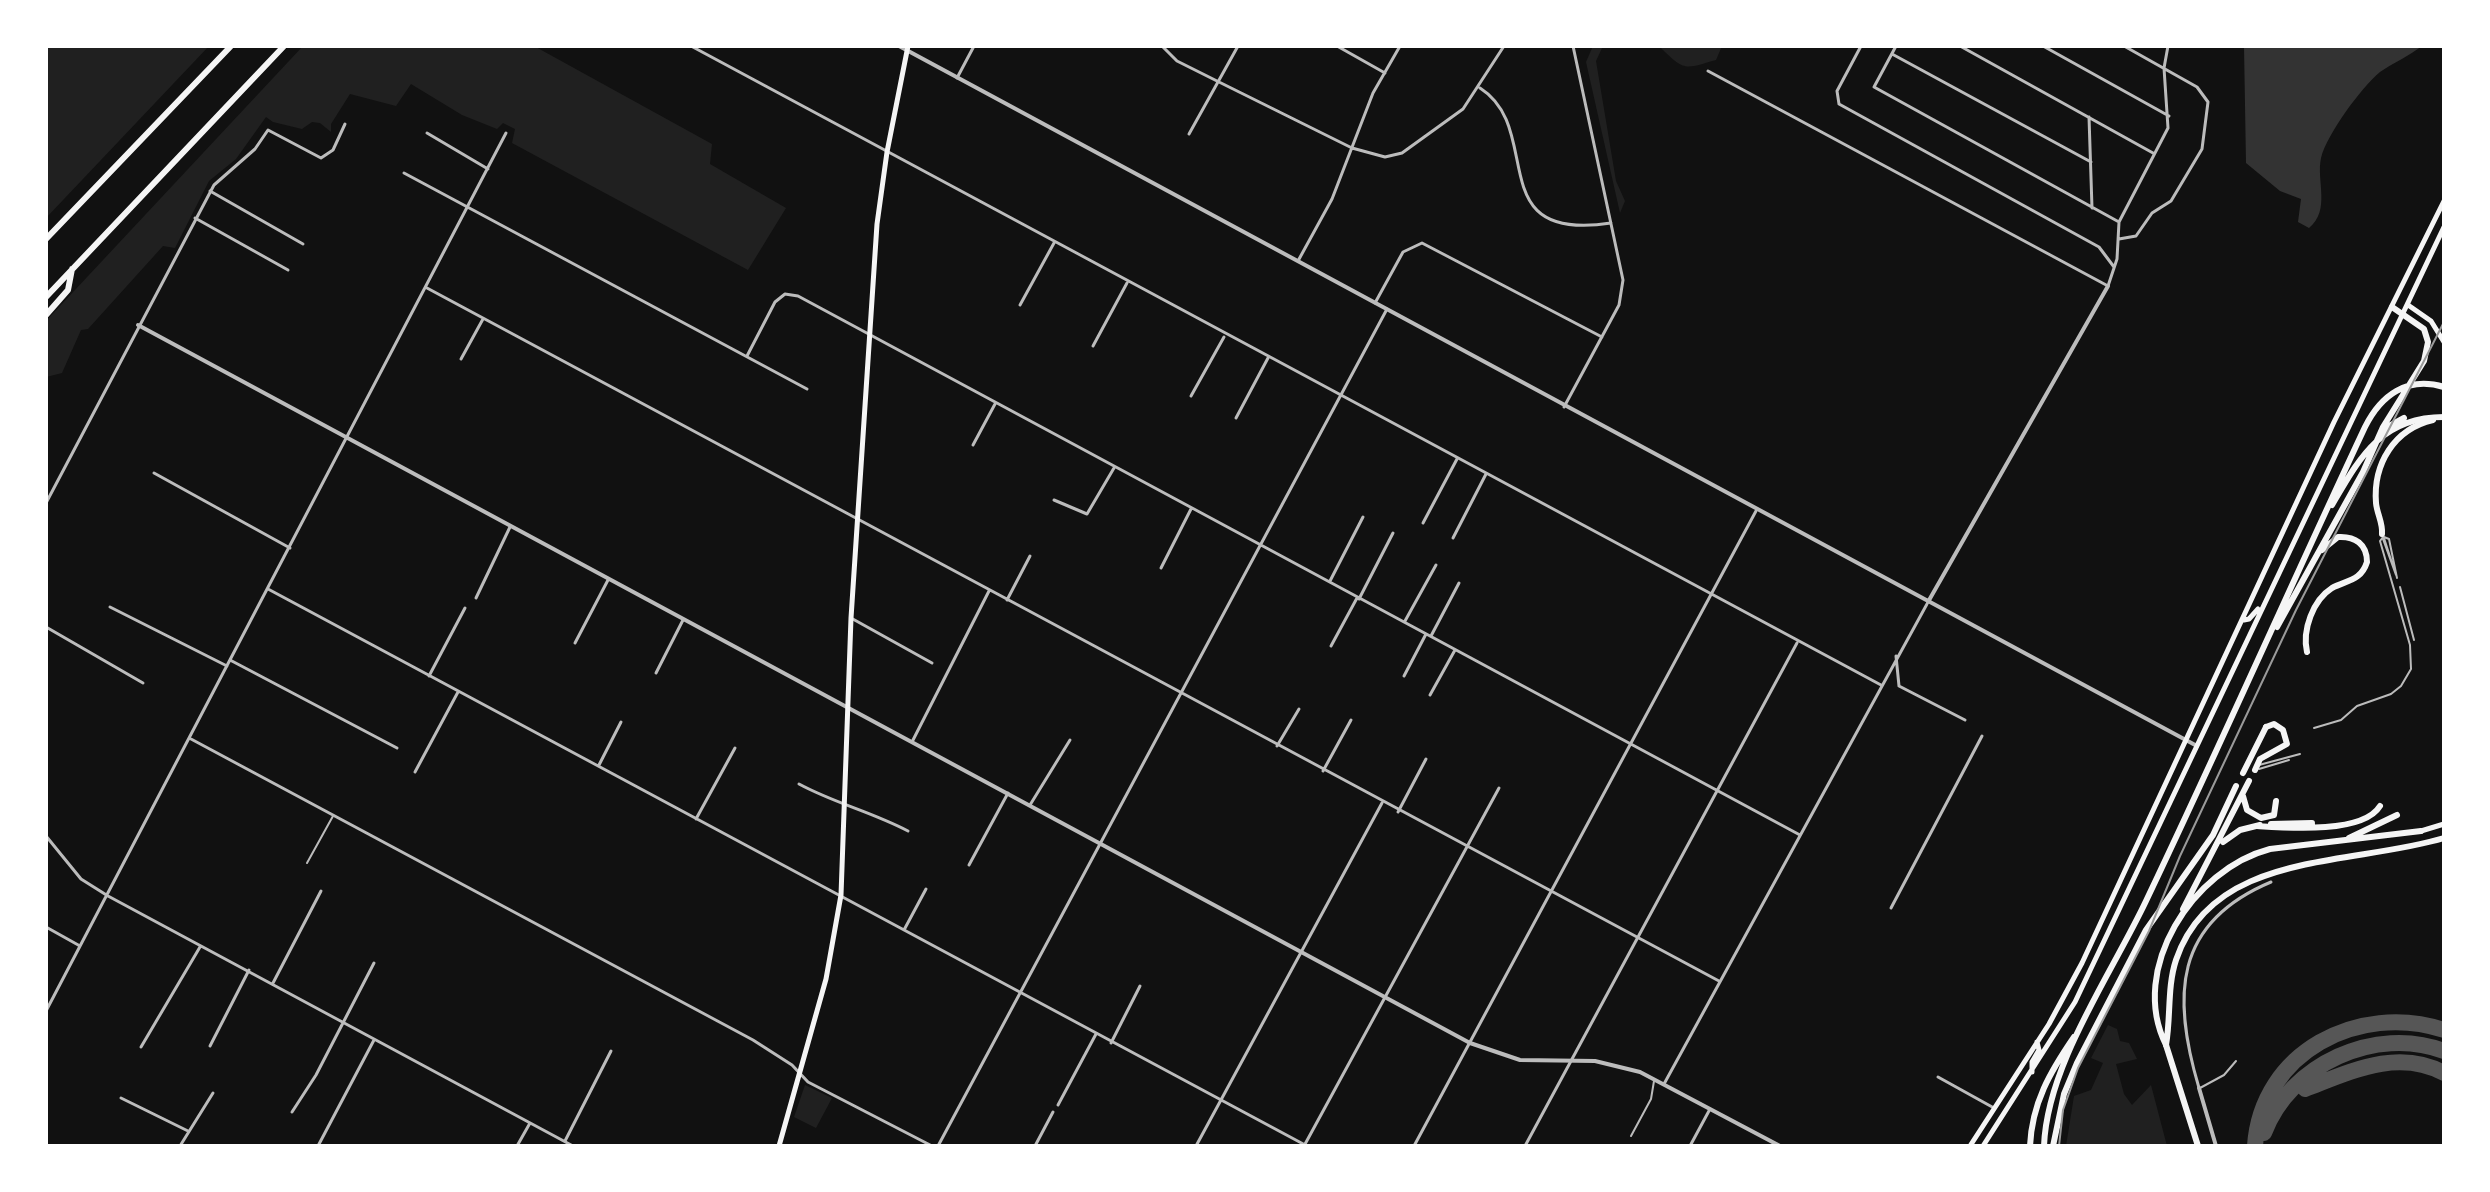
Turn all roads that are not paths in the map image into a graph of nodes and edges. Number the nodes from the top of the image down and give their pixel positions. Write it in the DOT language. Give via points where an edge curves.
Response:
graph roads {
  1 [pos="231,46"];
  2 [pos="284,46"];
  3 [pos="691,46"];
  4 [pos="899,46"];
  5 [pos="974,46"];
  6 [pos="1162,46"];
  7 [pos="1238,46"];
  8 [pos="1337,46"];
  9 [pos="1400,46"];
  10 [pos="1504,46"];
  11 [pos="1573,46"];
  12 [pos="1861,46"];
  13 [pos="1896,46"];
  14 [pos="1960,46"];
  15 [pos="2043,46"];
  16 [pos="2124,46"];
  17 [pos="2168,46"];
  18 [pos="909,48"];
  19 [pos="1892,54"];
  20 [pos="2164,68"];
  21 [pos="1708,71"];
  22 [pos="1385,73"];
  23 [pos="956,78"];
  24 [pos="1217,81"];
  25 [pos="1480,88"];
  26 [pos="2169,116"];
  27 [pos="2089,117"];
  28 [pos="345,124"];
  29 [pos="427,133"];
  30 [pos="506,133"];
  31 [pos="1189,134"];
  32 [pos="1352,148"];
  33 [pos="887,152"];
  34 [pos="2153,153"];
  35 [pos="2091,162"];
  36 [pos="488,169"];
  37 [pos="404,173"];
  38 [pos="210,191"];
  39 [pos="2444,201"];
  40 [pos="469,207"];
  41 [pos="2092,208"];
  42 [pos="195,218"];
  43 [pos="2119,222"];
  44 [pos="1611,223"];
  45 [pos="2444,227"];
  46 [pos="46,239"];
  47 [pos="2119,239"];
  48 [pos="1054,243"];
  49 [pos="303,244"];
  50 [pos="1298,261"];
  51 [pos="2115,267"];
  52 [pos="72,269"];
  53 [pos="288,270"];
  54 [pos="1127,283"];
  55 [pos="2108,286"];
  56 [pos="427,288"];
  57 [pos="46,297"];
  58 [pos="2397,298"];
  59 [pos="1375,303"];
  60 [pos="1020,305"];
  61 [pos="2408,305"];
  62 [pos="2392,307"];
  63 [pos="1387,309"];
  64 [pos="2404,314"];
  65 [pos="46,315"];
  66 [pos="483,319"];
  67 [pos="138,325"];
  68 [pos="1225,335"];
  69 [pos="870,337"];
  70 [pos="1602,337"];
  71 [pos="2444,342"];
  72 [pos="1093,346"];
  73 [pos="747,356"];
  74 [pos="1268,358"];
  75 [pos="461,359"];
  76 [pos="2442,387"];
  77 [pos="807,389"];
  78 [pos="1191,396"];
  79 [pos="1340,397"];
  80 [pos="995,404"];
  81 [pos="1564,407"];
  82 [pos="1236,418"];
  83 [pos="2404,418"];
  84 [pos="2444,418"];
  85 [pos="2380,433"];
  86 [pos="347,439"];
  87 [pos="973,445"];
  88 [pos="1457,459"];
  89 [pos="1114,468"];
  90 [pos="154,473"];
  91 [pos="1486,474"];
  92 [pos="1054,500"];
  93 [pos="46,503"];
  94 [pos="1191,509"];
  95 [pos="1756,511"];
  96 [pos="1363,517"];
  97 [pos="858,521"];
  98 [pos="1423,523"];
  99 [pos="2320,526"];
  100 [pos="510,527"];
  101 [pos="1393,533"];
  102 [pos="2380,534"];
  103 [pos="1453,538"];
  104 [pos="1261,545"];
  105 [pos="290,548"];
  106 [pos="1030,556"];
  107 [pos="2315,558"];
  108 [pos="1436,565"];
  109 [pos="1161,568"];
  110 [pos="608,580"];
  111 [pos="1329,582"];
  112 [pos="1459,583"];
  113 [pos="2400,587"];
  114 [pos="268,589"];
  115 [pos="989,591"];
  116 [pos="1710,594"];
  117 [pos="476,598"];
  118 [pos="1358,598"];
  119 [pos="1007,600"];
  120 [pos="2265,600"];
  121 [pos="1928,602"];
  122 [pos="110,607"];
  123 [pos="465,608"];
  124 [pos="851,618"];
  125 [pos="683,620"];
  126 [pos="2244,620"];
  127 [pos="1405,623"];
  128 [pos="46,627"];
  129 [pos="1429,635"];
  130 [pos="2247,637"];
  131 [pos="2414,640"];
  132 [pos="1797,641"];
  133 [pos="575,643"];
  134 [pos="2265,645"];
  135 [pos="1331,646"];
  136 [pos="1455,650"];
  137 [pos="2307,652"];
  138 [pos="1896,656"];
  139 [pos="229,660"];
  140 [pos="932,663"];
  141 [pos="227,666"];
  142 [pos="656,673"];
  143 [pos="429,676"];
  144 [pos="1404,676"];
  145 [pos="143,683"];
  146 [pos="1881,685"];
  147 [pos="458,692"];
  148 [pos="1181,693"];
  149 [pos="1430,695"];
  150 [pos="848,709"];
  151 [pos="1299,709"];
  152 [pos="1351,720"];
  153 [pos="1965,720"];
  154 [pos="621,722"];
  155 [pos="2314,728"];
  156 [pos="1982,736"];
  157 [pos="191,739"];
  158 [pos="1070,740"];
  159 [pos="2186,740"];
  160 [pos="912,742"];
  161 [pos="1631,745"];
  162 [pos="1277,746"];
  163 [pos="2197,746"];
  164 [pos="397,748"];
  165 [pos="735,748"];
  166 [pos="2300,754"];
  167 [pos="1426,759"];
  168 [pos="2289,760"];
  169 [pos="598,767"];
  170 [pos="2256,769"];
  171 [pos="1323,771"];
  172 [pos="415,772"];
  173 [pos="2243,773"];
  174 [pos="2249,782"];
  175 [pos="799,784"];
  176 [pos="2236,786"];
  177 [pos="1499,788"];
  178 [pos="1718,791"];
  179 [pos="1008,793"];
  180 [pos="2243,794"];
  181 [pos="2276,801"];
  182 [pos="1382,803"];
  183 [pos="844,805"];
  184 [pos="1030,805"];
  185 [pos="2380,806"];
  186 [pos="1398,812"];
  187 [pos="333,815"];
  188 [pos="2397,815"];
  189 [pos="696,819"];
  190 [pos="2312,823"];
  191 [pos="2444,824"];
  192 [pos="2257,826"];
  193 [pos="908,831"];
  194 [pos="2421,831"];
  195 [pos="1800,835"];
  196 [pos="46,836"];
  197 [pos="2444,838"];
  198 [pos="2342,841"];
  199 [pos="1100,844"];
  200 [pos="2217,847"];
  201 [pos="1466,848"];
  202 [pos="307,863"];
  203 [pos="969,865"];
  204 [pos="2271,882"];
  205 [pos="926,889"];
  206 [pos="321,891"];
  207 [pos="1550,892"];
  208 [pos="841,895"];
  209 [pos="108,896"];
  210 [pos="1891,908"];
  211 [pos="2181,912"];
  212 [pos="46,927"];
  213 [pos="2099,928"];
  214 [pos="904,930"];
  215 [pos="2109,933"];
  216 [pos="1637,939"];
  217 [pos="80,946"];
  218 [pos="200,946"];
  219 [pos="1301,952"];
  220 [pos="374,963"];
  221 [pos="249,970"];
  222 [pos="1719,981"];
  223 [pos="273,983"];
  224 [pos="1140,986"];
  225 [pos="1021,993"];
  226 [pos="1385,997"];
  227 [pos="46,1011"];
  228 [pos="2091,1011"];
  229 [pos="344,1023"];
  230 [pos="1096,1034"];
  231 [pos="374,1039"];
  232 [pos="2037,1042"];
  233 [pos="1111,1043"];
  234 [pos="1470,1043"];
  235 [pos="2166,1045"];
  236 [pos="210,1046"];
  237 [pos="141,1047"];
  238 [pos="611,1051"];
  239 [pos="1572,1061"];
  240 [pos="2236,1061"];
  241 [pos="800,1073"];
  242 [pos="2033,1073"];
  243 [pos="1938,1077"];
  244 [pos="1655,1079"];
  245 [pos="1664,1084"];
  246 [pos="2199,1088"];
  247 [pos="213,1093"];
  248 [pos="121,1098"];
  249 [pos="1221,1101"];
  250 [pos="1058,1105"];
  251 [pos="1710,1109"];
  252 [pos="1996,1109"];
  253 [pos="292,1112"];
  254 [pos="1053,1112"];
  255 [pos="530,1123"];
  256 [pos="188,1131"];
  257 [pos="1631,1136"];
  258 [pos="565,1141"];
  259 [pos="180,1146"];
  260 [pos="318,1146"];
  261 [pos="517,1146"];
  262 [pos="573,1146"];
  263 [pos="779,1146"];
  264 [pos="935,1146"];
  265 [pos="1035,1146"];
  266 [pos="1196,1146"];
  267 [pos="1305,1146"];
  268 [pos="1414,1146"];
  269 [pos="1525,1146"];
  270 [pos="1690,1146"];
  271 [pos="1780,1146"];
  272 [pos="1970,1146"];
  273 [pos="1983,1146"];
  274 [pos="2030,1146"];
  275 [pos="2044,1146"];
  276 [pos="2053,1146"];
  277 [pos="2198,1146"];
  278 [pos="2216,1146"];
  1 -- 46 [label="highway"];
  2 -- 52 [label="highway"];
  3 -- 33 [label="street"];
  4 -- 18 [label="street"];
  5 -- 23 [label="street"];
  6 -- 24 [label="street" via="1177,61"];
  7 -- 24 [label="street"];
  8 -- 22 [label="street"];
  9 -- 22 [label="street"];
  10 -- 25 [label="street"];
  11 -- 44 [label="street"];
  12 -- 51 [label="street" via="1837,91 1843,107 2099,247"];
  13 -- 19 [label="street"];
  14 -- 27 [label="street"];
  15 -- 26 [label="street"];
  16 -- 20 [label="street"];
  17 -- 20 [label="street"];
  18 -- 23 [label="street"];
  18 -- 33 [label="main road"];
  19 -- 35 [label="street"];
  19 -- 41 [label="street" via="1874,87"];
  20 -- 26 [label="street"];
  20 -- 47 [label="street" via="2205,94 2202,149 2171,201 2152,213 2136,236"];
  21 -- 55 [label="street"];
  22 -- 32 [label="street"];
  23 -- 50 [label="street"];
  24 -- 31 [label="street"];
  24 -- 32 [label="street"];
  25 -- 32 [label="street" via="1463,109 1402,153 1385,157"];
  25 -- 44 [label="street" via="1502,108 1530,203 1564,226"];
  26 -- 34 [label="street"];
  27 -- 34 [label="street"];
  27 -- 35 [label="street"];
  28 -- 38 [label="street" via="333,150 321,158 268,130"];
  29 -- 36 [label="street"];
  30 -- 36 [label="street"];
  32 -- 50 [label="street"];
  33 -- 48 [label="street"];
  33 -- 69 [label="main road"];
  34 -- 43 [label="street"];
  35 -- 41 [label="street"];
  36 -- 40 [label="street"];
  37 -- 40 [label="street"];
  38 -- 42 [label="street"];
  38 -- 49 [label="street"];
  39 -- 58 [label="main road"];
  40 -- 56 [label="street"];
  40 -- 73 [label="street"];
  41 -- 43 [label="street"];
  42 -- 53 [label="street"];
  42 -- 67 [label="street"];
  43 -- 47 [label="street"];
  44 -- 70 [label="street" via="1622,293"];
  45 -- 61 [label="main road"];
  47 -- 51 [label="street"];
  48 -- 54 [label="street"];
  48 -- 60 [label="street"];
  50 -- 59 [label="street"];
  51 -- 55 [label="street"];
  52 -- 57 [label="highway"];
  52 -- 65 [label="highway" via="68,290"];
  54 -- 68 [label="street"];
  54 -- 72 [label="street"];
  55 -- 121 [label="street"];
  56 -- 66 [label="street"];
  56 -- 86 [label="street"];
  58 -- 61 [label="main road"];
  58 -- 62 [label="main road"];
  59 -- 63 [label="street"];
  59 -- 70 [label="street" via="1403,252 1415,244 1429,245"];
  61 -- 64 [label="main road"];
  61 -- 71 [label="main road" via="2431,321"];
  62 -- 64 [label="highway"];
  62 -- 126 [label="main road"];
  63 -- 79 [label="street"];
  63 -- 81 [label="street"];
  64 -- 85 [label="highway" via="2424,329 2428,347 2422,366"];
  64 -- 120 [label="main road"];
  66 -- 75 [label="street"];
  66 -- 97 [label="street"];
  67 -- 86 [label="street"];
  67 -- 93 [label="street"];
  68 -- 74 [label="street"];
  68 -- 78 [label="street"];
  69 -- 73 [label="street" via="798,296 785,294 775,302"];
  69 -- 80 [label="street"];
  69 -- 97 [label="main road"];
  70 -- 81 [label="street"];
  73 -- 77 [label="street"];
  74 -- 79 [label="street"];
  74 -- 82 [label="street"];
  76 -- 99 [label="highway" via="2403,387 2380,402"];
  79 -- 88 [label="street"];
  79 -- 104 [label="street"];
  80 -- 87 [label="street"];
  80 -- 89 [label="street"];
  81 -- 95 [label="street"];
  83 -- 85 [label="highway"];
  84 -- 99 [label="highway" via="2420,419 2373,443 2352,468"];
  84 -- 102 [label="highway" via="2409,429 2387,451 2376,484"];
  85 -- 107 [label="highway"];
  86 -- 100 [label="street"];
  86 -- 105 [label="street"];
  88 -- 91 [label="street"];
  88 -- 98 [label="street"];
  89 -- 92 [label="street" via="1087,514"];
  89 -- 94 [label="street"];
  90 -- 105 [label="street"];
  91 -- 103 [label="street"];
  91 -- 116 [label="street"];
  94 -- 104 [label="street"];
  94 -- 109 [label="street"];
  95 -- 116 [label="street"];
  95 -- 121 [label="street"];
  96 -- 111 [label="street"];
  97 -- 115 [label="street"];
  97 -- 124 [label="main road"];
  99 -- 134 [label="highway"];
  100 -- 110 [label="street"];
  100 -- 117 [label="street"];
  101 -- 118 [label="street"];
  102 -- 102 [label="lane" via="2397,576 2389,539"];
  102 -- 155 [label="lane" via="2411,650 2407,678 2391,694"];
  104 -- 111 [label="street"];
  104 -- 148 [label="street"];
  105 -- 114 [label="street"];
  106 -- 119 [label="street"];
  107 -- 134 [label="highway"];
  107 -- 137 [label="highway" via="2342,536 2357,540 2367,557 2361,575 2320,600 2306,631"];
  108 -- 127 [label="street"];
  110 -- 125 [label="street"];
  110 -- 133 [label="street"];
  111 -- 118 [label="street"];
  112 -- 129 [label="street"];
  113 -- 131 [label="lane"];
  114 -- 139 [label="street"];
  114 -- 143 [label="street"];
  115 -- 119 [label="street"];
  115 -- 160 [label="street"];
  116 -- 132 [label="street"];
  116 -- 161 [label="street"];
  118 -- 127 [label="street"];
  118 -- 135 [label="street"];
  119 -- 148 [label="street"];
  120 -- 126 [label="main road"];
  120 -- 130 [label="main road"];
  121 -- 138 [label="street"];
  121 -- 159 [label="street"];
  122 -- 141 [label="street"];
  123 -- 143 [label="street"];
  124 -- 140 [label="street"];
  124 -- 150 [label="main road"];
  125 -- 142 [label="street"];
  125 -- 150 [label="street"];
  126 -- 130 [label="main road"];
  126 -- 159 [label="main road"];
  127 -- 129 [label="street"];
  128 -- 145 [label="street"];
  129 -- 136 [label="street"];
  129 -- 144 [label="street"];
  130 -- 163 [label="main road"];
  132 -- 146 [label="street"];
  132 -- 178 [label="street"];
  134 -- 228 [label="highway"];
  136 -- 149 [label="street"];
  136 -- 161 [label="street"];
  138 -- 146 [label="street"];
  138 -- 153 [label="street" via="1899,686"];
  139 -- 141 [label="street"];
  139 -- 164 [label="street"];
  141 -- 157 [label="street"];
  143 -- 147 [label="street"];
  146 -- 195 [label="street"];
  147 -- 169 [label="street"];
  147 -- 172 [label="street"];
  148 -- 162 [label="street"];
  148 -- 199 [label="street"];
  150 -- 160 [label="street"];
  150 -- 183 [label="main road"];
  151 -- 162 [label="street"];
  152 -- 171 [label="street"];
  154 -- 169 [label="street"];
  156 -- 210 [label="street"];
  157 -- 187 [label="street"];
  157 -- 209 [label="street"];
  158 -- 184 [label="street"];
  159 -- 163 [label="street"];
  159 -- 213 [label="main road"];
  160 -- 179 [label="street"];
  161 -- 178 [label="street"];
  161 -- 207 [label="street"];
  162 -- 171 [label="street"];
  163 -- 215 [label="main road"];
  165 -- 189 [label="street"];
  166 -- 170 [label="lane"];
  167 -- 186 [label="street"];
  168 -- 170 [label="lane"];
  169 -- 189 [label="street"];
  170 -- 173 [label="highway" via="2260,759 2287,744 2283,730 2274,724 2266,727"];
  171 -- 182 [label="street"];
  174 -- 180 [label="highway"];
  175 -- 183 [label="street"];
  176 -- 276 [label="highway" via="2213,835 2146,930 2077,1063"];
  177 -- 201 [label="street"];
  178 -- 195 [label="street"];
  178 -- 216 [label="street"];
  179 -- 184 [label="street"];
  179 -- 203 [label="street"];
  180 -- 181 [label="highway" via="2247,810 2261,818 2275,814"];
  180 -- 200 [label="highway"];
  182 -- 186 [label="street"];
  182 -- 219 [label="street"];
  183 -- 193 [label="street"];
  183 -- 208 [label="main road"];
  184 -- 199 [label="street"];
  185 -- 192 [label="highway" via="2369,818 2318,827"];
  186 -- 201 [label="street"];
  187 -- 202 [label="lane"];
  187 -- 241 [label="street" via="753,1040"];
  188 -- 198 [label="highway"];
  189 -- 208 [label="street"];
  190 -- 192 [label="highway"];
  191 -- 194 [label="main road"];
  192 -- 200 [label="highway" via="2240,830"];
  194 -- 198 [label="highway"];
  195 -- 222 [label="street"];
  196 -- 209 [label="street" via="81,879"];
  197 -- 235 [label="highway" via="2286,868 2250,879 2208,908 2185,941 2171,981"];
  198 -- 211 [label="highway" via="2247,855"];
  199 -- 219 [label="street"];
  199 -- 225 [label="street"];
  200 -- 211 [label="highway"];
  201 -- 207 [label="street"];
  201 -- 226 [label="street"];
  204 -- 246 [label="street" via="2222,909 2188,965 2182,1005"];
  205 -- 214 [label="street"];
  206 -- 223 [label="street"];
  207 -- 216 [label="street"];
  207 -- 234 [label="street"];
  208 -- 214 [label="street"];
  208 -- 241 [label="main road" via="826,979"];
  209 -- 217 [label="street"];
  209 -- 218 [label="street"];
  211 -- 235 [label="highway" via="2165,946 2156,995 2155,1023"];
  212 -- 217 [label="street"];
  213 -- 215 [label="main road"];
  213 -- 232 [label="main road"];
  214 -- 225 [label="street"];
  215 -- 242 [label="main road"];
  216 -- 222 [label="street"];
  216 -- 239 [label="street"];
  217 -- 227 [label="street"];
  218 -- 221 [label="street"];
  218 -- 237 [label="street"];
  219 -- 226 [label="street"];
  219 -- 249 [label="street"];
  220 -- 229 [label="street"];
  221 -- 223 [label="street"];
  221 -- 236 [label="street"];
  222 -- 245 [label="street"];
  223 -- 229 [label="street"];
  224 -- 233 [label="street"];
  225 -- 230 [label="street"];
  225 -- 264 [label="street"];
  226 -- 234 [label="street"];
  226 -- 267 [label="street"];
  228 -- 274 [label="highway" via="2041,1090"];
  228 -- 275 [label="highway" via="2053,1091"];
  229 -- 231 [label="street"];
  229 -- 253 [label="street"];
  230 -- 233 [label="street"];
  230 -- 250 [label="street"];
  231 -- 255 [label="street"];
  231 -- 260 [label="street"];
  232 -- 242 [label="main road"];
  232 -- 252 [label="main road"];
  233 -- 249 [label="street"];
  234 -- 239 [label="street" via="1520,1060"];
  234 -- 268 [label="street"];
  235 -- 277 [label="highway"];
  238 -- 258 [label="street"];
  239 -- 244 [label="street" via="1617,1065"];
  239 -- 269 [label="street"];
  240 -- 246 [label="lane" via="2224,1075"];
  241 -- 263 [label="main road"];
  241 -- 264 [label="street" via="808,1082"];
  242 -- 273 [label="main road"];
  243 -- 252 [label="street"];
  244 -- 245 [label="street"];
  244 -- 257 [label="lane" via="1651,1099"];
  245 -- 251 [label="street"];
  246 -- 278 [label="street"];
  247 -- 256 [label="street"];
  248 -- 256 [label="street"];
  249 -- 266 [label="street"];
  249 -- 267 [label="street"];
  251 -- 270 [label="street"];
  251 -- 271 [label="street"];
  252 -- 272 [label="main road"];
  254 -- 265 [label="street"];
  255 -- 258 [label="street"];
  255 -- 261 [label="street"];
  256 -- 259 [label="street"];
  258 -- 262 [label="street"];
}
